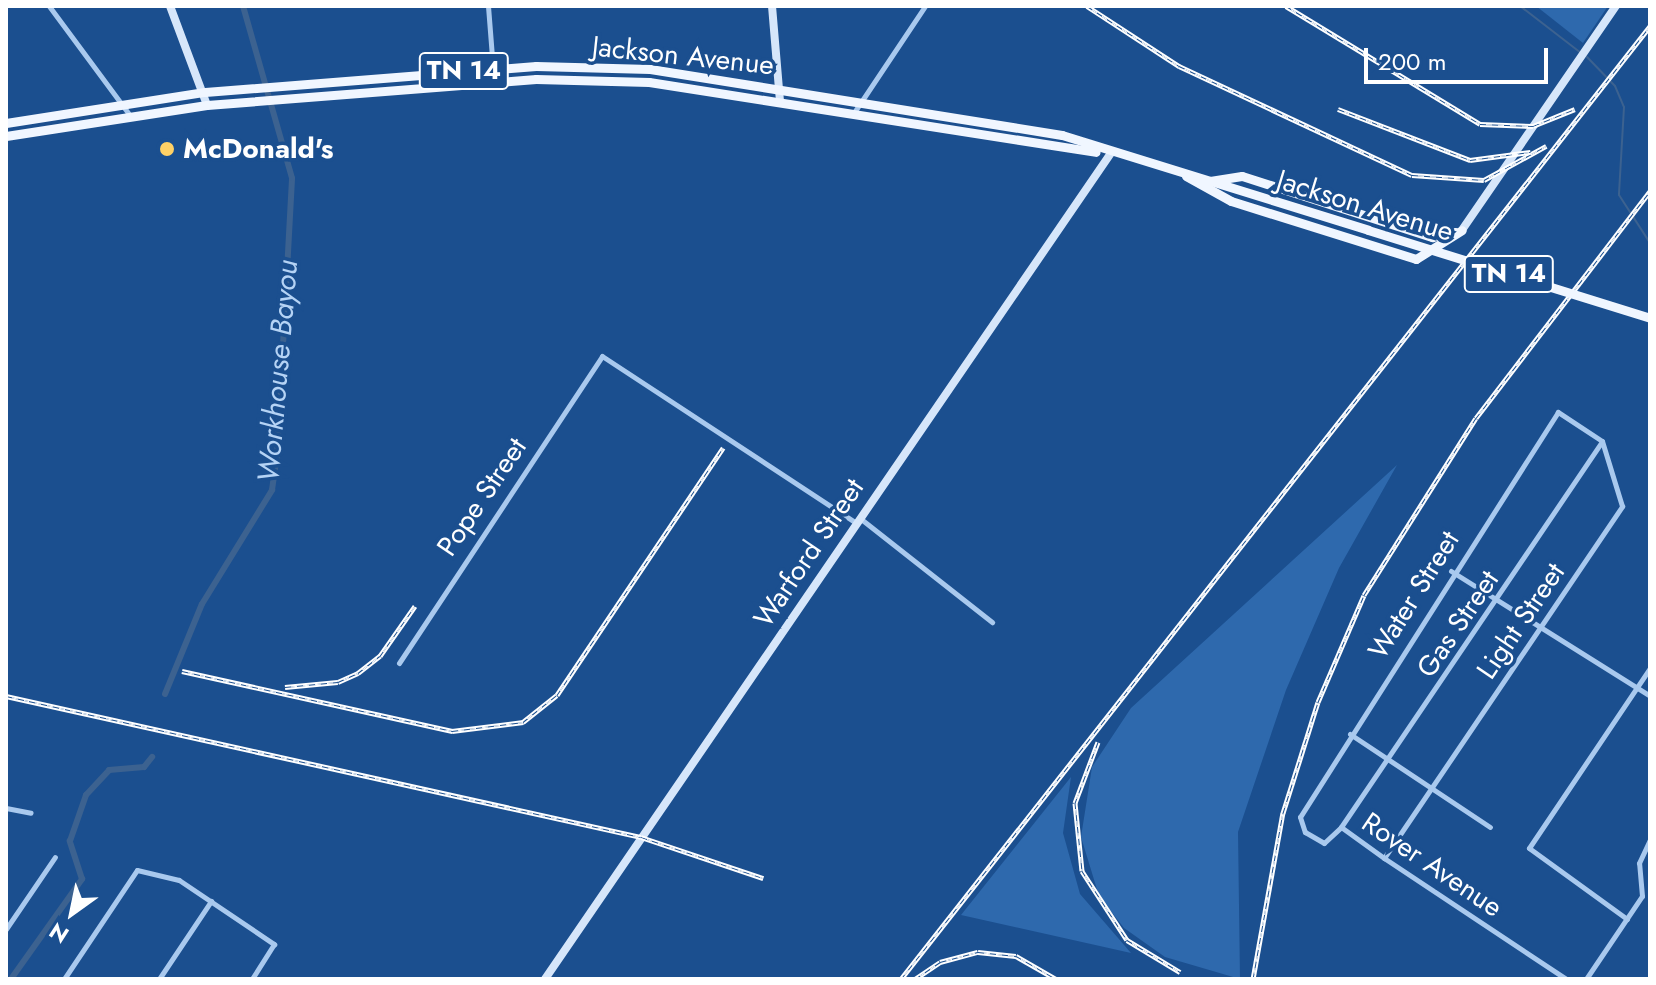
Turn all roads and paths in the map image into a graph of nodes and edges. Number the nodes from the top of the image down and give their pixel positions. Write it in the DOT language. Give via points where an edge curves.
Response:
graph roads {
  1 [pos="49,6"];
  2 [pos="170,6"];
  3 [pos="488,6"];
  4 [pos="772,6"];
  5 [pos="925,6"];
  6 [pos="1616,6"];
  7 [pos="493,68"];
  8 [pos="650,69"];
  9 [pos="494,82"];
  10 [pos="649,82"];
  11 [pos="779,88"];
  12 [pos="205,92"];
  13 [pos="120,101"];
  14 [pos="780,101"];
  15 [pos="861,102"];
  16 [pos="207,105"];
  17 [pos="129,114"];
  18 [pos="853,114"];
  19 [pos="7,122"];
  20 [pos="1000,125"];
  21 [pos="11,135"];
  22 [pos="997,138"];
  23 [pos="1111,153"];
  24 [pos="1183,174"];
  25 [pos="1210,181"];
  26 [pos="1462,230"];
  27 [pos="1650,318"];
  28 [pos="1602,441"];
  29 [pos="858,520"];
  30 [pos="1451,571"];
  31 [pos="1500,599"];
  32 [pos="992,622"];
  33 [pos="1543,626"];
  34 [pos="399,663"];
  35 [pos="1650,668"];
  36 [pos="1637,687"];
  37 [pos="1650,696"];
  38 [pos="1350,734"];
  39 [pos="1390,757"];
  40 [pos="1433,788"];
  41 [pos="1307,802"];
  42 [pos="6,808"];
  43 [pos="31,813"];
  44 [pos="1341,827"];
  45 [pos="1490,827"];
  46 [pos="1650,839"];
  47 [pos="55,857"];
  48 [pos="1384,858"];
  49 [pos="211,901"];
  50 [pos="1627,919"];
  51 [pos="6,929"];
  52 [pos="64,979"];
  53 [pos="159,979"];
  54 [pos="252,979"];
  55 [pos="545,979"];
  56 [pos="1566,979"];
  57 [pos="1586,979"];
  1 -- 13 [label="street"];
  2 -- 12 [label="main road"];
  3 -- 7 [label="street"];
  4 -- 11 [label="main road"];
  5 -- 15 [label="street"];
  6 -- 26 [label="main road"];
  7 -- 8 [label="main road, Jackson Avenue / TN 14"];
  7 -- 9 [label="street"];
  7 -- 12 [label="main road, Jackson Avenue / TN 14"];
  8 -- 10 [label="street"];
  8 -- 11 [label="main road, Jackson Avenue / TN 14"];
  9 -- 10 [label="main road, Jackson Avenue / TN 14"];
  9 -- 16 [label="main road, Jackson Avenue / TN 14"];
  10 -- 14 [label="main road, Jackson Avenue / TN 14"];
  11 -- 14 [label="main road"];
  11 -- 15 [label="main road, Jackson Avenue / TN 14"];
  12 -- 13 [label="main road, Jackson Avenue / TN 14"];
  12 -- 16 [label="main road"];
  13 -- 17 [label="street"];
  13 -- 19 [label="main road, Jackson Avenue / TN 14"];
  14 -- 18 [label="main road, Jackson Avenue / TN 14"];
  15 -- 18 [label="street"];
  15 -- 20 [label="main road, Jackson Avenue / TN 14"];
  16 -- 17 [label="main road, Jackson Avenue / TN 14"];
  17 -- 21 [label="main road, Jackson Avenue / TN 14"];
  18 -- 22 [label="main road, Jackson Avenue / TN 14"];
  19 -- 21 [label="street"];
  20 -- 22 [label="street"];
  20 -- 23 [label="main road, Jackson Avenue / TN 14"];
  22 -- 23 [label="main road, Jackson Avenue / TN 14"];
  23 -- 24 [label="main road, Jackson Avenue / TN 14"];
  23 -- 29 [label="main road, Warford Street"];
  24 -- 25 [label="main road, Jackson Avenue / TN 14"];
  24 -- 26 [label="main road" via="1231,201 1416,259"];
  25 -- 26 [label="main road" via="1242,176 1432,237"];
  25 -- 27 [label="main road, Jackson Avenue / TN 14, bridge"];
  28 -- 30 [label="street, Water Street" via="1558,412"];
  28 -- 31 [label="street, Gas Street"];
  28 -- 33 [label="street, Light Street" via="1622,506"];
  29 -- 32 [label="street"];
  29 -- 34 [label="street, Pope Street" via="602,356"];
  29 -- 55 [label="main road, Warford Street"];
  30 -- 31 [label="street"];
  30 -- 38 [label="street, Water Street"];
  31 -- 33 [label="street"];
  31 -- 39 [label="street, Gas Street"];
  33 -- 36 [label="street"];
  33 -- 40 [label="street, Light Street"];
  35 -- 36 [label="street"];
  36 -- 37 [label="street"];
  36 -- 50 [label="street" via="1531,843 1536,858"];
  38 -- 39 [label="street"];
  38 -- 41 [label="street, Water Street"];
  39 -- 40 [label="street"];
  39 -- 44 [label="street, Gas Street"];
  40 -- 45 [label="street"];
  40 -- 48 [label="street, Light Street"];
  41 -- 44 [label="street, Rover Avenue" via="1300,817 1305,832 1324,843"];
  42 -- 43 [label="street"];
  44 -- 48 [label="street, Rover Avenue"];
  46 -- 50 [label="street" via="1639,863 1642,896"];
  47 -- 51 [label="street"];
  48 -- 56 [label="street, Rover Avenue"];
  49 -- 52 [label="street" via="179,880 137,870"];
  49 -- 53 [label="street"];
  49 -- 54 [label="street" via="274,944"];
  50 -- 57 [label="street"];
}
